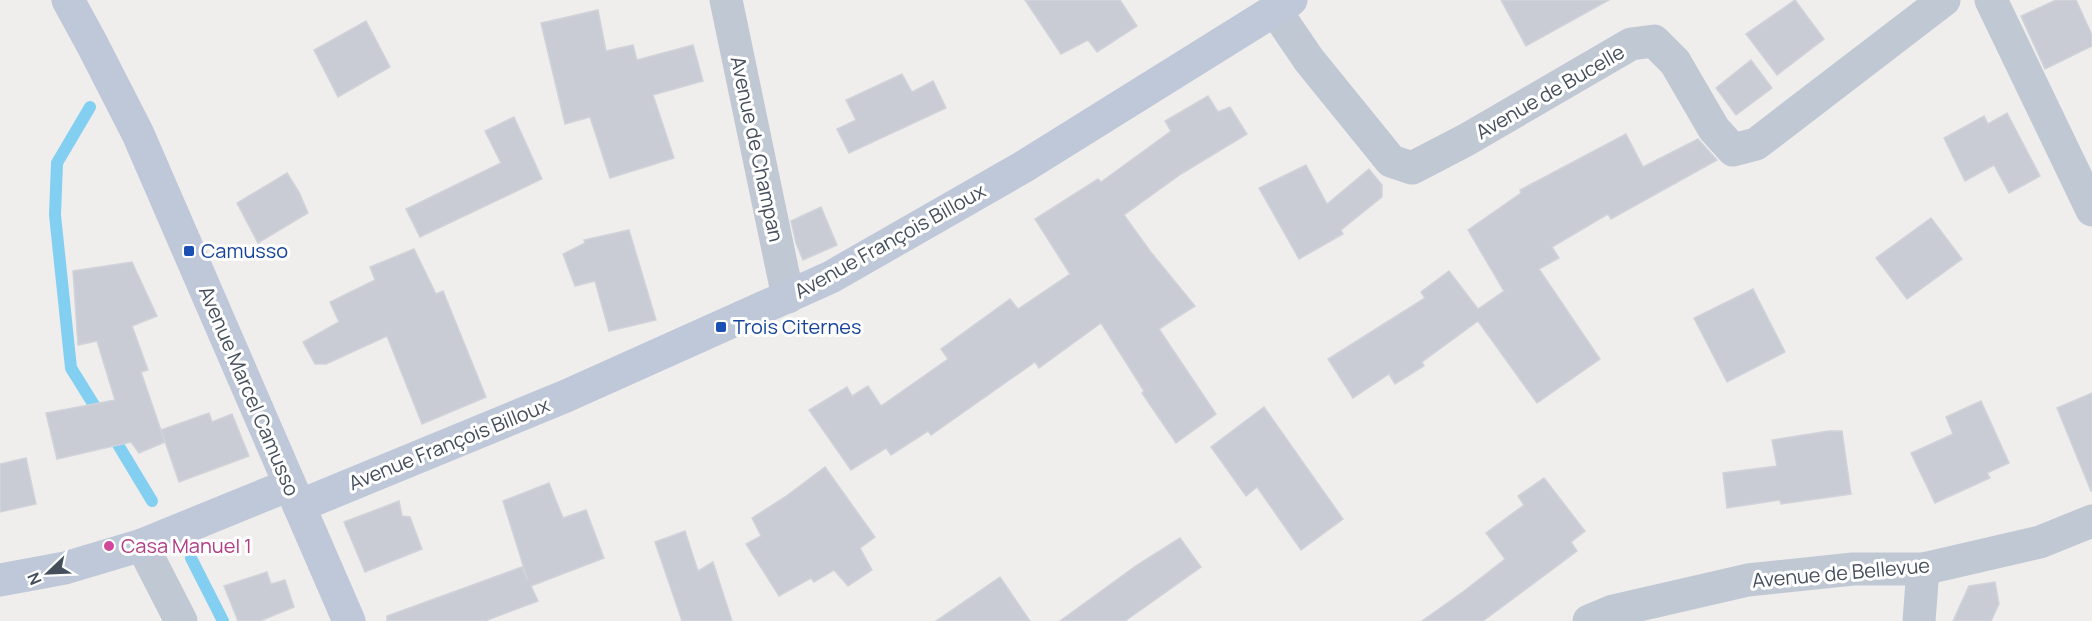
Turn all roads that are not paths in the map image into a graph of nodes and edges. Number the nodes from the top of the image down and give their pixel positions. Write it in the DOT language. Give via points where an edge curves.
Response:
graph roads {
  1 [pos="68,0"];
  2 [pos="726,0"];
  3 [pos="1944,0"];
  4 [pos="1991,0"];
  5 [pos="1283,5"];
  6 [pos="2092,210"];
  7 [pos="788,297"];
  8 [pos="294,496"];
  9 [pos="2092,521"];
  10 [pos="142,545"];
  11 [pos="1923,569"];
  12 [pos="0,580"];
  13 [pos="181,621"];
  14 [pos="349,621"];
  15 [pos="1589,621"];
  16 [pos="1918,621"];
  1 -- 8 [label="street, Avenue Marcel Camusso" via="138,134"];
  2 -- 7 [label="street, Avenue de Champan"];
  3 -- 5 [label="street, Avenue de Bucelle" via="1756,144 1733,150 1714,129 1675,62 1654,41 1631,44 1412,168 1391,161 1309,60"];
  4 -- 6 [label="street"];
  5 -- 7 [label="street, Avenue François Billoux" via="1023,167 844,270"];
  7 -- 8 [label="street, Avenue François Billoux" via="566,396"];
  8 -- 10 [label="street"];
  8 -- 14 [label="street, Avenue Marcel Camusso"];
  9 -- 11 [label="street, Avenue de Bellevue" via="2040,542"];
  10 -- 12 [label="street" via="64,568"];
  10 -- 13 [label="street"];
  11 -- 15 [label="street, Avenue de Bellevue" via="1853,570 1748,580 1635,606"];
  11 -- 16 [label="street"];
}
